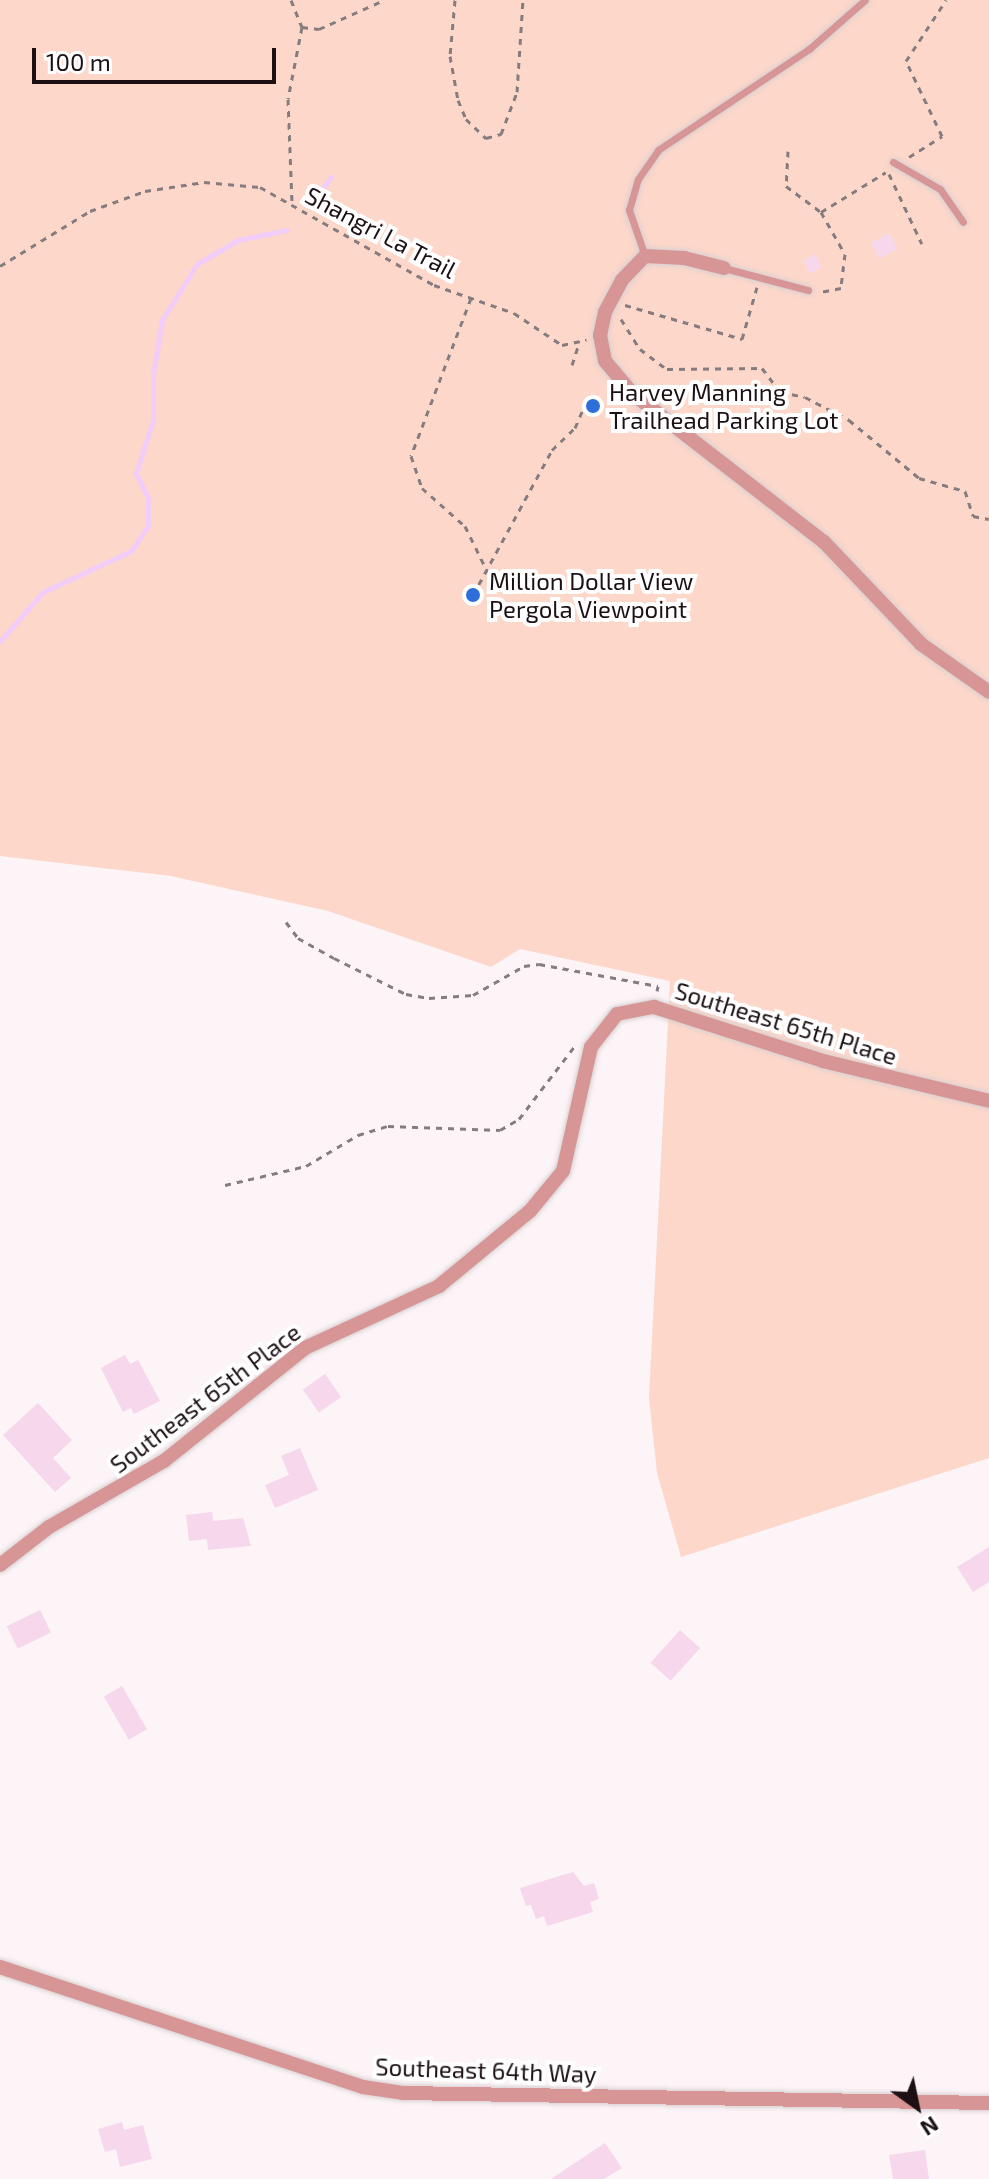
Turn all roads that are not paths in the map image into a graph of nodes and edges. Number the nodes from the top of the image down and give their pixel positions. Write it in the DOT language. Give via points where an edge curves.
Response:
graph roads {
  1 [pos="865,0"];
  2 [pos="895,163"];
  3 [pos="963,222"];
  4 [pos="645,256"];
  5 [pos="724,268"];
  6 [pos="808,290"];
  7 [pos="989,692"];
  8 [pos="989,1101"];
  9 [pos="0,1565"];
  10 [pos="0,1967"];
  11 [pos="989,2103"];
  1 -- 4 [label="lane" via="809,49 658,150 638,179 629,210"];
  2 -- 3 [label="lane" via="940,189"];
  4 -- 5 [label="street"];
  4 -- 7 [label="street" via="610,300 602,323 600,348 624,385 824,542 911,635"];
  5 -- 6 [label="lane"];
  8 -- 9 [label="street, Southeast 65th Place" via="823,1061 654,1007 617,1014 595,1038 578,1088 563,1171 539,1202 481,1253 410,1303 305,1348 164,1461 49,1527"];
  10 -- 11 [label="street, Southeast 64th Way" via="363,2087 389,2091"];
}
